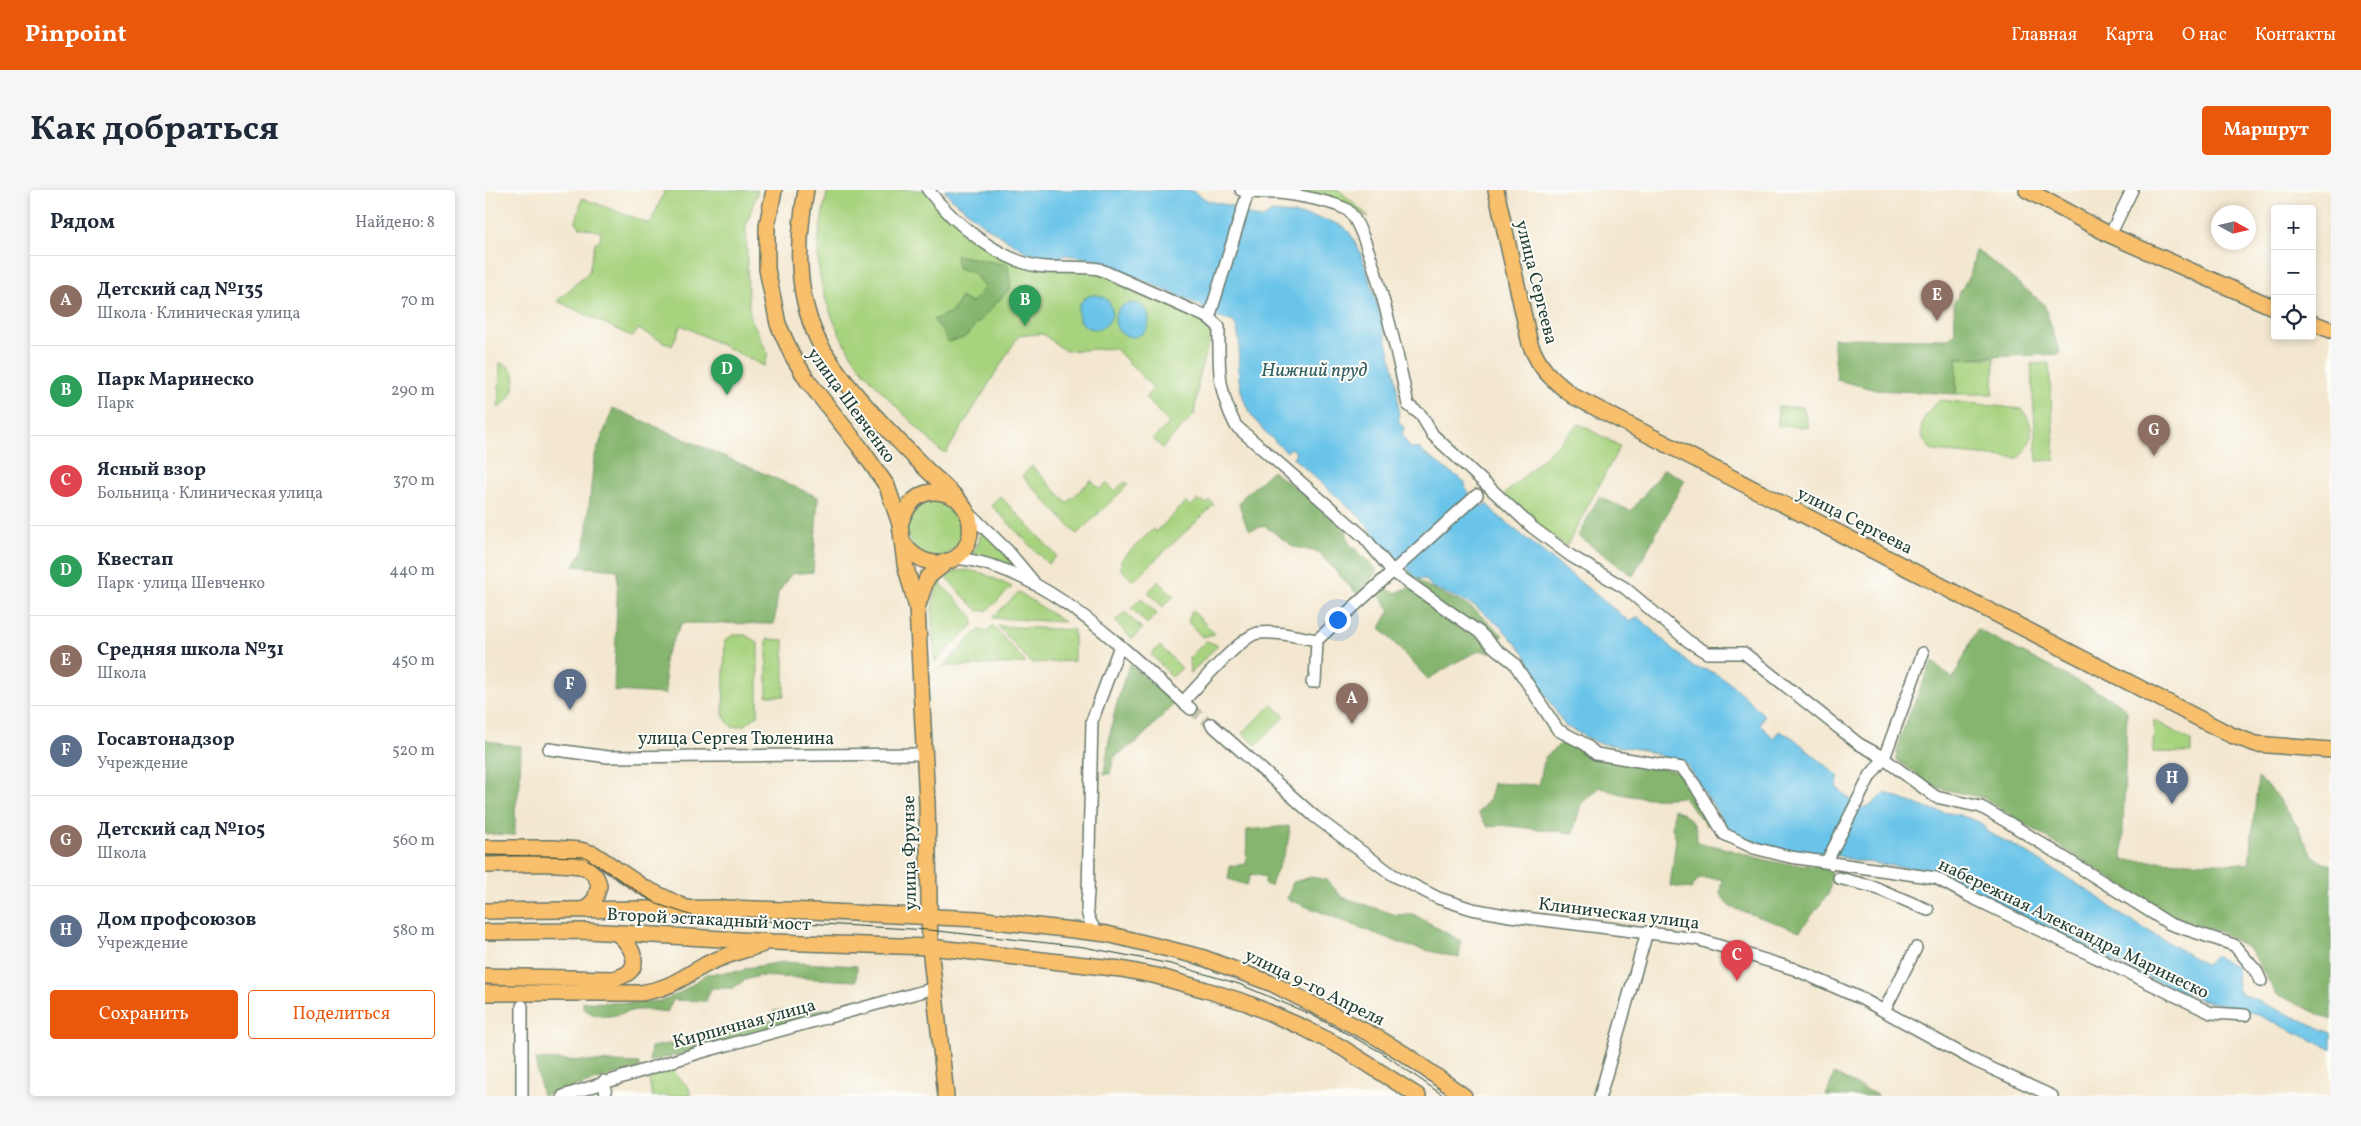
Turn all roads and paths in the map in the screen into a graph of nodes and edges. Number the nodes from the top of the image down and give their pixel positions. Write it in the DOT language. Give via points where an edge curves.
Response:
graph roads {
  1 [pos="774,190"];
  2 [pos="806,190"];
  3 [pos="928,190"];
  4 [pos="1496,190"];
  5 [pos="2027,190"];
  6 [pos="2131,190"];
  7 [pos="1244,191"];
  8 [pos="2110,235"];
  9 [pos="2271,306"];
  10 [pos="1209,318"];
  11 [pos="2316,324"];
  12 [pos="2331,330"];
  13 [pos="1477,495"];
  14 [pos="955,498"];
  15 [pos="966,510"];
  16 [pos="900,524"];
  17 [pos="901,540"];
  18 [pos="951,559"];
  19 [pos="1396,568"];
  20 [pos="1034,582"];
  21 [pos="917,608"];
  22 [pos="1317,640"];
  23 [pos="1119,646"];
  24 [pos="1923,653"];
  25 [pos="1312,682"];
  26 [pos="1212,725"];
  27 [pos="549,749"];
  28 [pos="2331,750"];
  29 [pos="924,754"];
  30 [pos="1884,758"];
  31 [pos="485,848"];
  32 [pos="1827,861"];
  33 [pos="485,865"];
  34 [pos="687,908"];
  35 [pos="585,910"];
  36 [pos="1928,910"];
  37 [pos="485,911"];
  38 [pos="1086,912"];
  39 [pos="929,916"];
  40 [pos="1066,928"];
  41 [pos="485,932"];
  42 [pos="1647,932"];
  43 [pos="617,933"];
  44 [pos="1099,933"];
  45 [pos="772,942"];
  46 [pos="930,948"];
  47 [pos="1915,948"];
  48 [pos="485,976"];
  49 [pos="2261,981"];
  50 [pos="935,988"];
  51 [pos="485,993"];
  52 [pos="522,1006"];
  53 [pos="1883,1011"];
  54 [pos="2245,1015"];
  55 [pos="604,1081"];
  56 [pos="522,1096"];
  57 [pos="563,1096"];
  58 [pos="606,1096"];
  59 [pos="945,1096"];
  60 [pos="1418,1096"];
  61 [pos="1464,1096"];
  62 [pos="1600,1096"];
  63 [pos="2052,1096"];
  1 -- 16 [label="main road, улица Шевченко" via="767,226 767,268 778,324 807,380 887,486"];
  2 -- 14 [label="main road, улица Шевченко" via="799,230 799,267 817,338 832,364 852,388"];
  3 -- 10 [label="street" via="958,223 1009,257 1044,267 1099,269"];
  4 -- 28 [label="main road, улица Сергеева" via="1530,344 1538,363 1573,396 2231,735 2256,744"];
  5 -- 8 [label="main road"];
  6 -- 8 [label="street"];
  7 -- 10 [label="street"];
  7 -- 30 [label="street" via="1280,194 1348,210 1370,258 1391,328 1408,405 1421,415 1433,435 1532,527 1571,556 1625,588 1707,653 1743,653 1859,744"];
  8 -- 9 [label="main road"];
  10 -- 19 [label="street, набережная Александра Маринеско" via="1219,327 1219,381 1224,404 1236,426 1365,537"];
  11 -- 12 [label="main road"];
  13 -- 19 [label="street"];
  14 -- 15 [label="main road, улица Шевченко"];
  14 -- 16 [label="main road" via="939,492 922,495 906,508"];
  15 -- 18 [label="main road" via="970,520 969,536 962,551"];
  15 -- 20 [label="street"];
  16 -- 17 [label="main road, улица Шевченко"];
  17 -- 18 [label="main road" via="907,550 920,560 932,563"];
  17 -- 21 [label="main road, улица Фрунзе"];
  18 -- 20 [label="street" via="983,562"];
  18 -- 21 [label="main road, улица Фрунзе" via="927,578"];
  19 -- 22 [label="street"];
  19 -- 32 [label="street, набережная Александра Маринеско" via="1514,663 1558,730 1585,744 1596,754 1681,768 1724,834 1754,848 1790,857"];
  20 -- 23 [label="street"];
  21 -- 29 [label="main road, улица Фрунзе"];
  22 -- 23 [label="street" via="1257,633 1237,646 1188,706"];
  22 -- 25 [label="street" via="1315,682"];
  23 -- 38 [label="street" via="1092,721"];
  24 -- 30 [label="street"];
  26 -- 42 [label="street, Клиническая улица" via="1314,816 1393,875 1438,898 1510,916"];
  27 -- 29 [label="street, улица Сергея Тюленина" via="608,757"];
  29 -- 39 [label="main road, улица Фрунзе"];
  30 -- 32 [label="street" via="1870,776"];
  30 -- 49 [label="street" via="1936,797 1981,807 2170,924 2234,945"];
  31 -- 34 [label="main road" via="553,848 594,854 643,887"];
  32 -- 36 [label="street" via="1839,873"];
  32 -- 54 [label="street, набережная Александра Маринеско" via="1936,878 2211,1013"];
  33 -- 35 [label="main road" via="571,865 585,868 594,874 599,886 595,899"];
  34 -- 35 [label="main road, Второй эстакадный мост"];
  34 -- 39 [label="main road, Второй эстакадный мост"];
  35 -- 37 [label="main road, Второй эстакадный мост"];
  38 -- 40 [label="street" via="1073,926"];
  38 -- 44 [label="street" via="1091,926"];
  39 -- 40 [label="main road, улица 9-го Апреля"];
  39 -- 46 [label="main road, улица Фрунзе"];
  40 -- 44 [label="main road, улица 9-го Апреля"];
  41 -- 43 [label="main road, Второй эстакадный мост"];
  42 -- 53 [label="street, Клиническая улица" via="1697,939 1794,969"];
  42 -- 62 [label="street"];
  43 -- 45 [label="main road, Второй эстакадный мост"];
  43 -- 48 [label="main road" via="626,941 635,962 623,977"];
  44 -- 61 [label="main road, улица 9-го Апреля" via="1201,956 1273,984 1378,1038"];
  45 -- 46 [label="main road, Второй эстакадный мост"];
  45 -- 51 [label="main road" via="706,964 661,990 641,993"];
  46 -- 50 [label="main road, улица Фрунзе"];
  46 -- 60 [label="main road" via="1121,969 1206,990 1247,1003 1302,1027 1385,1073"];
  47 -- 53 [label="street"];
  50 -- 55 [label="street, Кирпичная улица" via="697,1052"];
  50 -- 59 [label="main road, улица Фрунзе"];
  52 -- 56 [label="street"];
  53 -- 63 [label="street, Клиническая улица" via="1975,1061"];
  55 -- 57 [label="street, Кирпичная улица"];
  55 -- 58 [label="street"];
}
